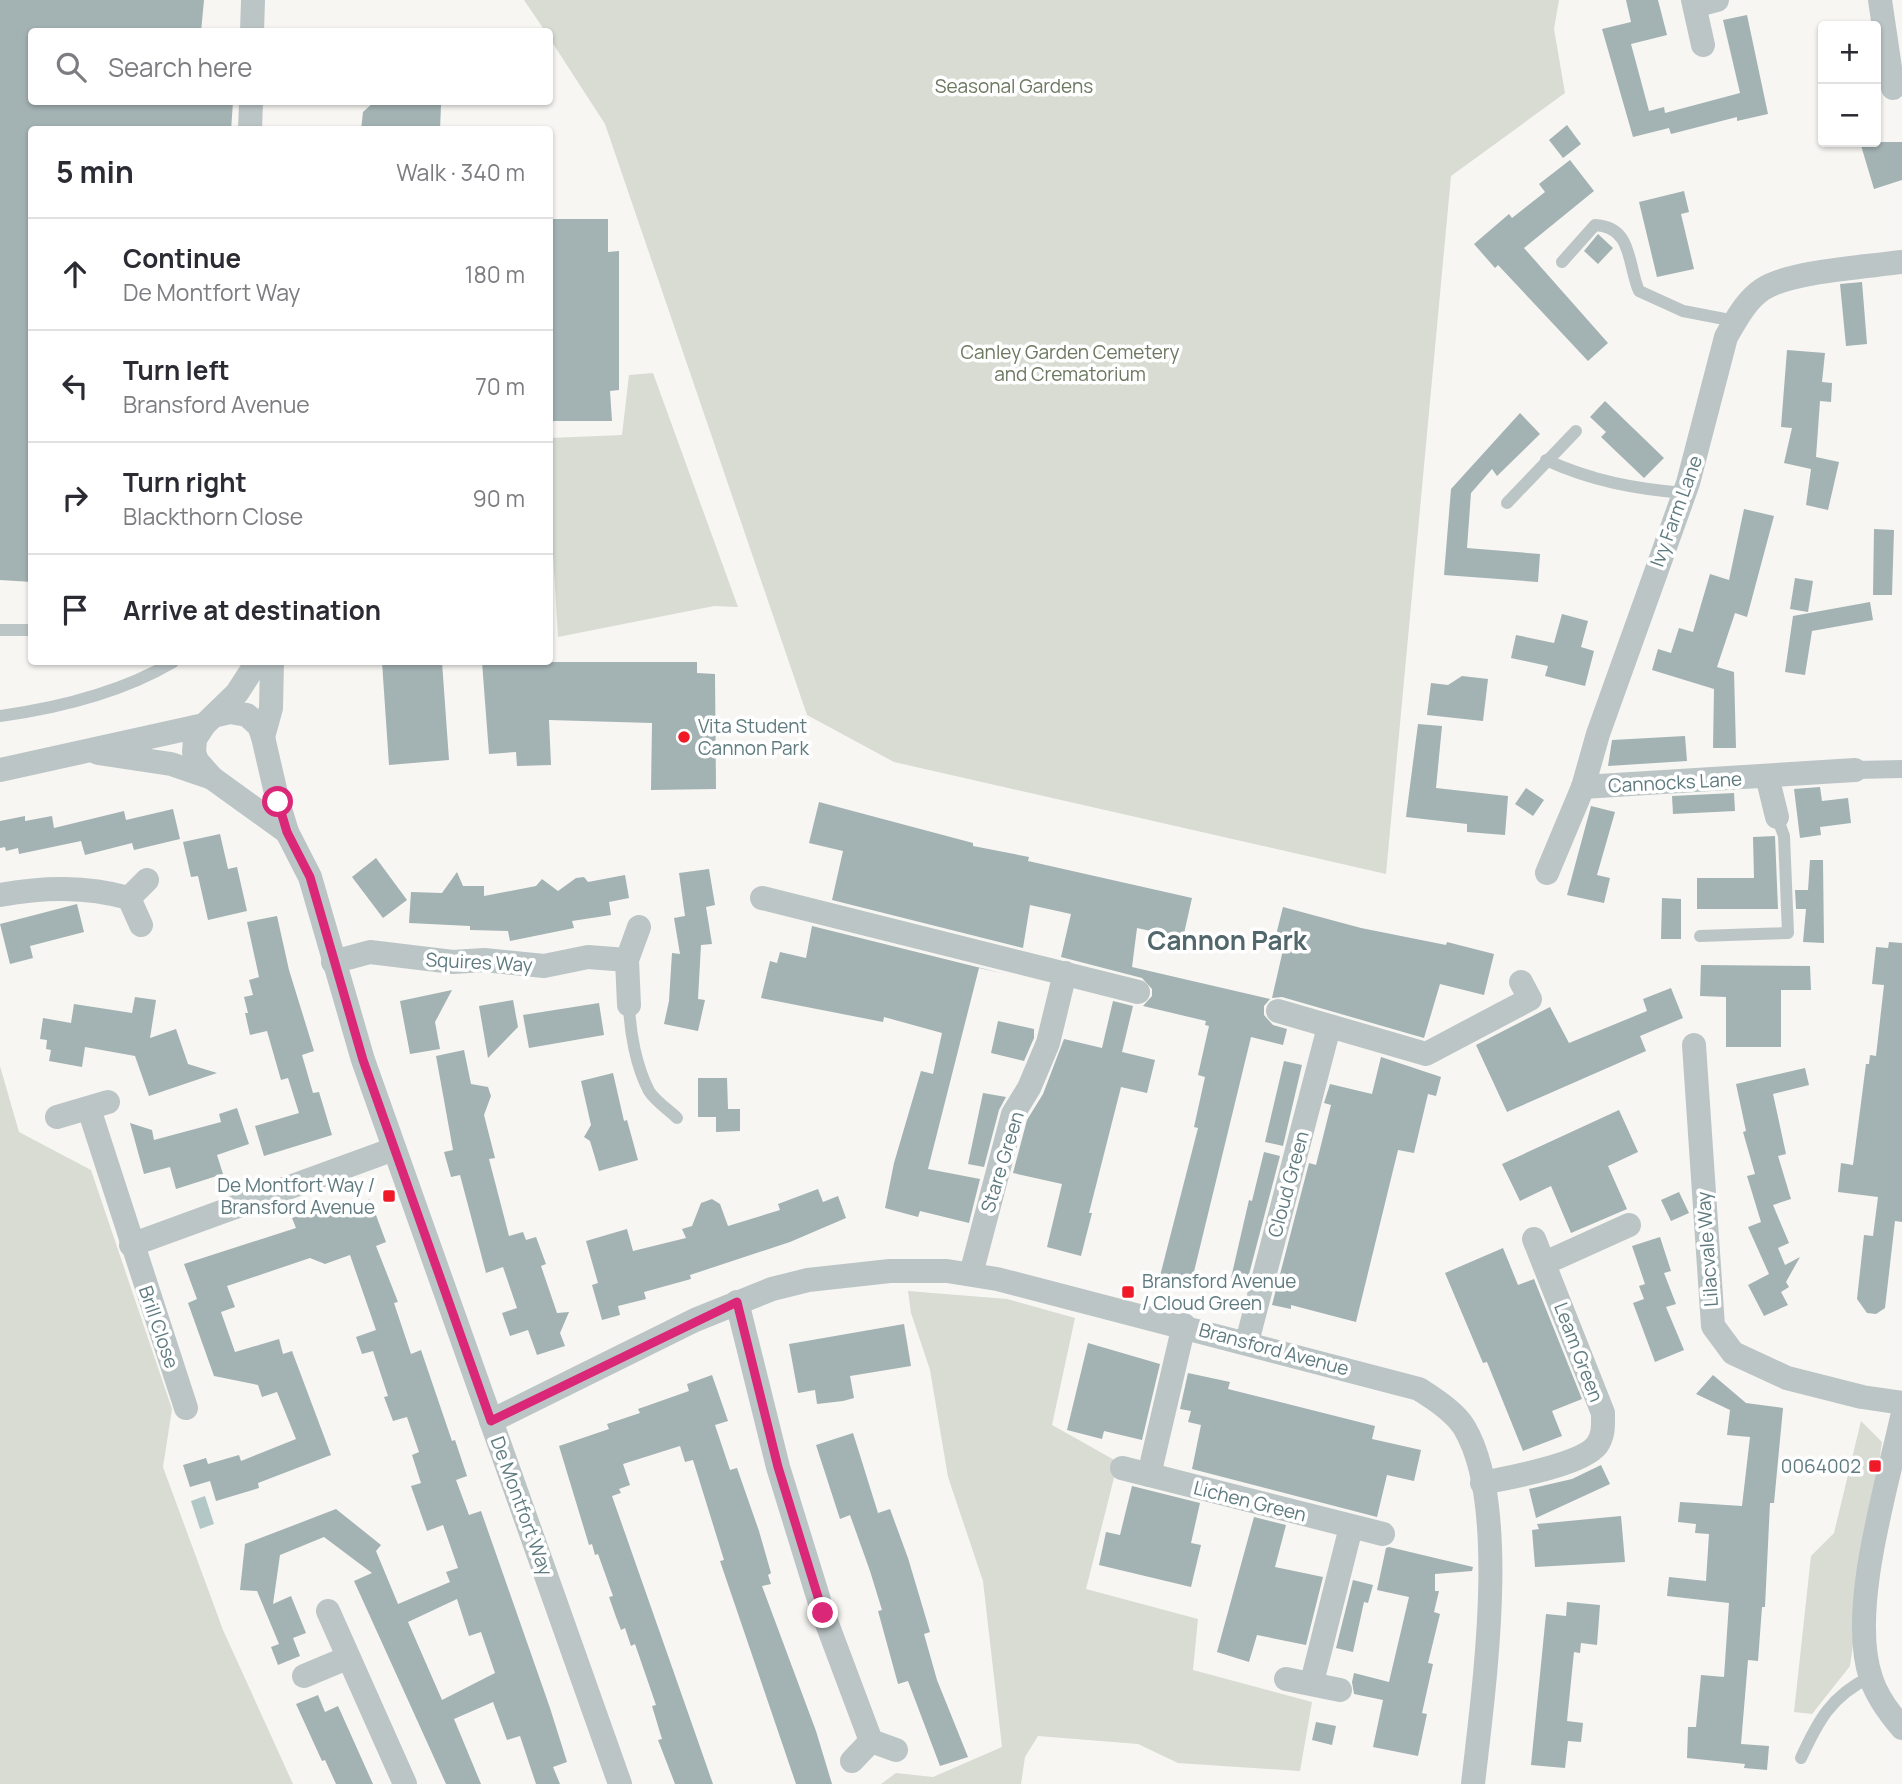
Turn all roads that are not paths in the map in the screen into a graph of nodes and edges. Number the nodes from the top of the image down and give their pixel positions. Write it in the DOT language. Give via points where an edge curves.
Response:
graph roads {
  1 [pos="253,0"];
  2 [pos="1880,0"];
  3 [pos="1702,2"];
  4 [pos="252,28"];
  5 [pos="1703,45"];
  6 [pos="1893,88"];
  7 [pos="251,105"];
  8 [pos="250,126"];
  9 [pos="1562,262"];
  10 [pos="1902,262"];
  11 [pos="1735,321"];
  12 [pos="1576,432"];
  13 [pos="1546,460"];
  14 [pos="1685,493"];
  15 [pos="1507,503"];
  16 [pos="0,630"];
  17 [pos="28,630"];
  18 [pos="167,665"];
  19 [pos="255,665"];
  20 [pos="272,665"];
  21 [pos="0,716"];
  22 [pos="210,720"];
  23 [pos="264,743"];
  24 [pos="80,751"];
  25 [pos="1902,769"];
  26 [pos="0,770"];
  27 [pos="1855,770"];
  28 [pos="1767,776"];
  29 [pos="217,780"];
  30 [pos="1583,787"];
  31 [pos="1777,817"];
  32 [pos="287,832"];
  33 [pos="1548,873"];
  34 [pos="147,880"];
  35 [pos="0,895"];
  36 [pos="129,898"];
  37 [pos="762,898"];
  38 [pos="141,925"];
  39 [pos="639,927"];
  40 [pos="1700,936"];
  41 [pos="627,960"];
  42 [pos="333,962"];
  43 [pos="1065,973"];
  44 [pos="1521,982"];
  45 [pos="1138,992"];
  46 [pos="629,1005"];
  47 [pos="1278,1011"];
  48 [pos="1329,1027"];
  49 [pos="1694,1045"];
  50 [pos="57,1117"];
  51 [pos="677,1118"];
  52 [pos="394,1149"];
  53 [pos="1629,1225"];
  54 [pos="1534,1239"];
  55 [pos="131,1245"];
  56 [pos="1545,1263"];
  57 [pos="971,1274"];
  58 [pos="737,1302"];
  59 [pos="1184,1325"];
  60 [pos="1247,1342"];
  61 [pos="1902,1403"];
  62 [pos="186,1408"];
  63 [pos="1902,1417"];
  64 [pos="491,1421"];
  65 [pos="1122,1468"];
  66 [pos="1149,1475"];
  67 [pos="1482,1483"];
  68 [pos="1351,1527"];
  69 [pos="1383,1534"];
  70 [pos="328,1611"];
  71 [pos="347,1658"];
  72 [pos="304,1676"];
  73 [pos="1870,1677"];
  74 [pos="1286,1679"];
  75 [pos="1312,1682"];
  76 [pos="1340,1690"];
  77 [pos="1902,1728"];
  78 [pos="871,1741"];
  79 [pos="896,1750"];
  80 [pos="1801,1758"];
  81 [pos="852,1761"];
  82 [pos="405,1784"];
  83 [pos="620,1784"];
  84 [pos="1473,1784"];
  1 -- 4 [label="street"];
  2 -- 6 [label="street"];
  3 -- 5 [label="street"];
  7 -- 8 [label="street"];
  9 -- 11 [label="lane" via="1587,231 1595,225 1609,226 1622,235 1639,291 1684,311"];
  10 -- 11 [label="street, Ivy Farm Lane" via="1783,279 1763,289"];
  11 -- 14 [label="street, Ivy Farm Lane" via="1726,337"];
  12 -- 13 [label="lane"];
  13 -- 14 [label="lane" via="1632,489"];
  13 -- 15 [label="lane"];
  14 -- 30 [label="street, Ivy Farm Lane" via="1598,733"];
  16 -- 17 [label="lane"];
  18 -- 21 [label="lane" via="120,688"];
  19 -- 22 [label="street, De Montfort Way" via="237,693"];
  20 -- 23 [label="street, De Montfort Way"];
  22 -- 23 [label="street, De Montfort Way" via="230,712 247,715 259,726"];
  22 -- 24 [label="street"];
  22 -- 29 [label="street, De Montfort Way" via="195,739 194,752"];
  23 -- 29 [label="street, De Montfort Way" via="251,778 239,783"];
  23 -- 32 [label="street, De Montfort Way"];
  24 -- 26 [label="street"];
  24 -- 29 [label="street" via="144,758"];
  25 -- 27 [label="street"];
  27 -- 28 [label="street, Cannocks Lane"];
  28 -- 30 [label="street, Cannocks Lane"];
  28 -- 31 [label="street, Cannocks Lane"];
  29 -- 32 [label="street, De Montfort Way"];
  30 -- 33 [label="street, Ivy Farm Lane"];
  31 -- 40 [label="lane" via="1784,836 1788,933"];
  32 -- 42 [label="street, De Montfort Way" via="310,877"];
  34 -- 36 [label="street"];
  35 -- 36 [label="street" via="74,888"];
  36 -- 38 [label="street"];
  37 -- 43 [label="street"];
  39 -- 41 [label="street"];
  41 -- 42 [label="street, Squires Way" via="588,957 544,966 370,952"];
  41 -- 46 [label="street"];
  42 -- 52 [label="street, De Montfort Way"];
  43 -- 45 [label="street"];
  43 -- 57 [label="street, Stare Green" via="1048,1043 1013,1114"];
  44 -- 48 [label="street" via="1530,999 1426,1054"];
  46 -- 51 [label="lane" via="629,1026 650,1093"];
  47 -- 48 [label="street"];
  48 -- 60 [label="street, Cloud Green"];
  49 -- 61 [label="street, Lilacvale Way" via="1713,1326 1733,1353 1787,1378"];
  50 -- 55 [label="street, Brill Close" via="98,1105"];
  52 -- 55 [label="street"];
  52 -- 64 [label="street, De Montfort Way"];
  53 -- 56 [label="street"];
  54 -- 56 [label="street, Leam Green"];
  55 -- 62 [label="street, Brill Close"];
  56 -- 67 [label="street, Leam Green" via="1603,1413 1604,1429 1591,1452 1544,1470"];
  57 -- 58 [label="street, Bransford Avenue" via="904,1271 834,1276"];
  57 -- 59 [label="street, Bransford Avenue"];
  58 -- 64 [label="street, Bransford Avenue"];
  58 -- 78 [label="street" via="778,1467 823,1613"];
  59 -- 60 [label="street, Bransford Avenue"];
  59 -- 66 [label="street"];
  60 -- 67 [label="street, Bransford Avenue" via="1419,1389 1463,1425"];
  63 -- 73 [label="street" via="1867,1593 1864,1644"];
  64 -- 83 [label="street, De Montfort Way"];
  65 -- 66 [label="street, Lichen Green"];
  66 -- 68 [label="street, Lichen Green"];
  67 -- 84 [label="street, Bransford Avenue" via="1491,1586"];
  68 -- 69 [label="street, Lichen Green"];
  68 -- 75 [label="street"];
  70 -- 71 [label="street"];
  71 -- 72 [label="street"];
  71 -- 82 [label="street"];
  73 -- 77 [label="street"];
  73 -- 80 [label="lane" via="1851,1686 1820,1717"];
  74 -- 75 [label="street"];
  75 -- 76 [label="street"];
  78 -- 79 [label="street"];
  78 -- 81 [label="street"];
}
